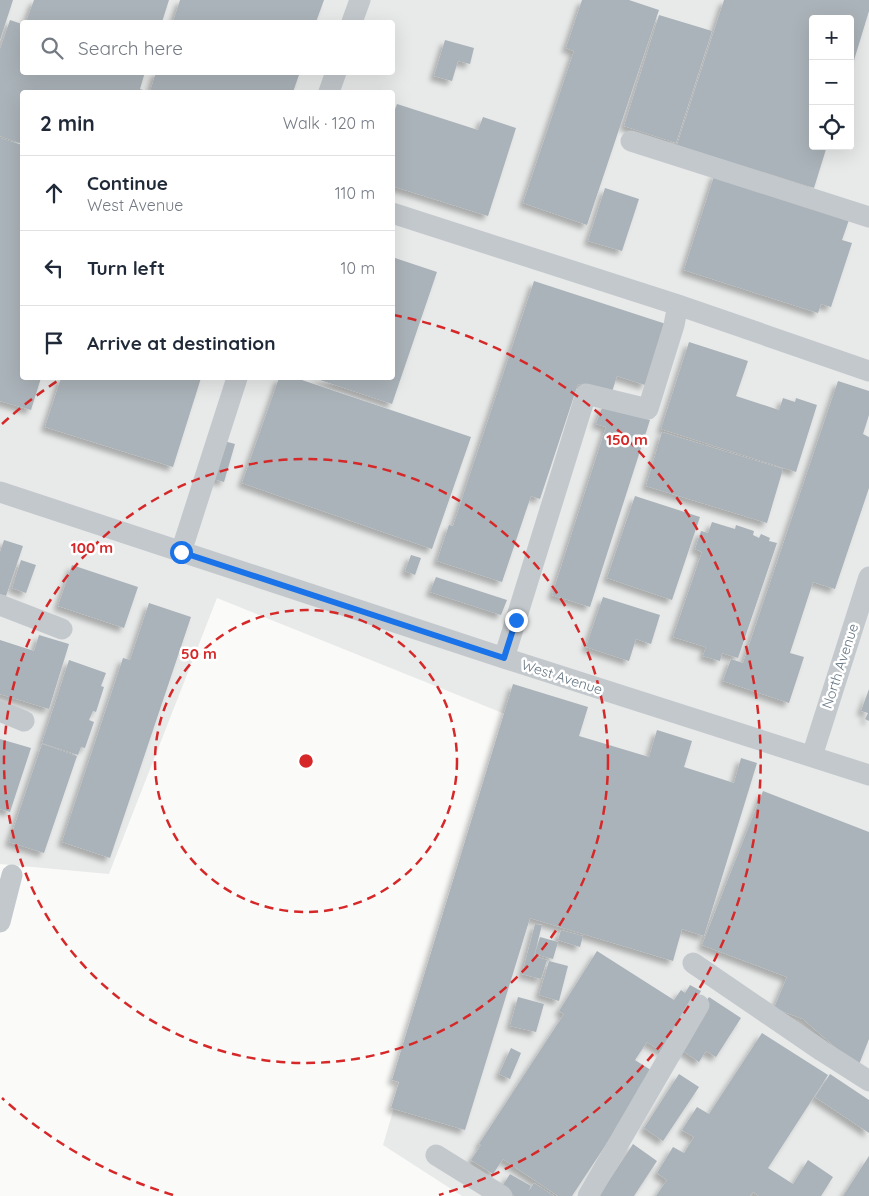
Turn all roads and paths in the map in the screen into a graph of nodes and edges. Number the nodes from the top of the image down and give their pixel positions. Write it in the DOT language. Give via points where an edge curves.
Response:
graph roads {
  1 [pos="360,0"];
  2 [pos="353,20"];
  3 [pos="335,75"];
  4 [pos="330,90"];
  5 [pos="631,141"];
  6 [pos="395,214"];
  7 [pos="869,217"];
  8 [pos="678,305"];
  9 [pos="869,371"];
  10 [pos="236,380"];
  11 [pos="2,498"];
  12 [pos="181,552"];
  13 [pos="869,576"];
  14 [pos="0,605"];
  15 [pos="62,629"];
  16 [pos="504,658"];
  17 [pos="0,711"];
  18 [pos="24,720"];
  19 [pos="812,756"];
  20 [pos="869,775"];
  21 [pos="12,875"];
  22 [pos="0,922"];
  23 [pos="693,963"];
  24 [pos="699,1006"];
  25 [pos="869,1081"];
  26 [pos="436,1155"];
  27 [pos="502,1196"];
  28 [pos="588,1196"];
  1 -- 2 [label="street"];
  3 -- 4 [label="street"];
  5 -- 7 [label="street"];
  6 -- 8 [label="street"];
  8 -- 9 [label="street"];
  8 -- 16 [label="street" via="648,409 586,394"];
  10 -- 12 [label="street"];
  11 -- 12 [label="street, West Avenue"];
  12 -- 16 [label="street, West Avenue"];
  13 -- 19 [label="street, North Avenue"];
  14 -- 15 [label="street"];
  16 -- 19 [label="street, West Avenue"];
  17 -- 18 [label="street"];
  19 -- 20 [label="street, West Avenue"];
  21 -- 22 [label="street"];
  23 -- 25 [label="street"];
  24 -- 28 [label="street"];
  26 -- 27 [label="street"];
}
